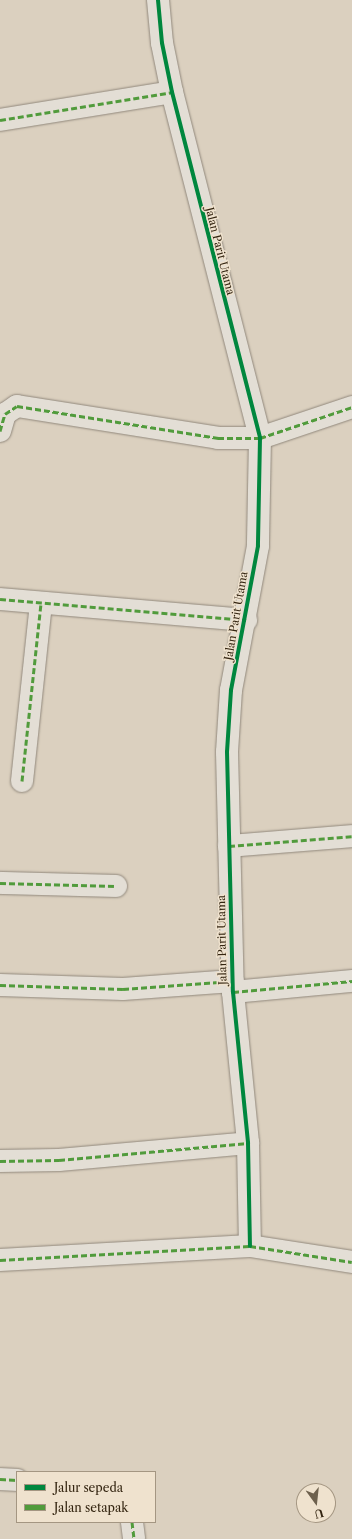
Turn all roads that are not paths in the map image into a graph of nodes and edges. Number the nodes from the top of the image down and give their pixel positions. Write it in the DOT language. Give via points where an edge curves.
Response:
graph roads {
  1 [pos="158,0"];
  2 [pos="172,92"];
  3 [pos="0,120"];
  4 [pos="352,407"];
  5 [pos="0,431"];
  6 [pos="260,438"];
  7 [pos="0,599"];
  8 [pos="41,603"];
  9 [pos="246,620"];
  10 [pos="22,781"];
  11 [pos="352,836"];
  12 [pos="229,846"];
  13 [pos="0,883"];
  14 [pos="116,886"];
  15 [pos="352,980"];
  16 [pos="0,985"];
  17 [pos="233,986"];
  18 [pos="248,1143"];
  19 [pos="0,1161"];
  20 [pos="250,1246"];
  21 [pos="0,1260"];
  22 [pos="352,1262"];
  23 [pos="0,1479"];
  24 [pos="16,1480"];
  25 [pos="132,1523"];
  26 [pos="134,1539"];
  1 -- 2 [label="street, Jalan Parit Utama" via="162,43"];
  2 -- 3 [label="street"];
  2 -- 6 [label="street, Jalan Parit Utama"];
  4 -- 6 [label="street"];
  5 -- 6 [label="street" via="5,414 17,406 218,438"];
  6 -- 9 [label="street, Jalan Parit Utama" via="258,546"];
  7 -- 8 [label="street"];
  8 -- 9 [label="street"];
  8 -- 10 [label="street"];
  9 -- 12 [label="street, Jalan Parit Utama" via="231,690 227,752"];
  11 -- 12 [label="street"];
  12 -- 17 [label="street, Jalan Parit Utama"];
  13 -- 14 [label="street"];
  15 -- 17 [label="street"];
  16 -- 17 [label="street" via="123,989"];
  17 -- 18 [label="street, Jalan Parit Utama"];
  18 -- 19 [label="street" via="59,1160"];
  18 -- 20 [label="street, Jalan Parit Utama"];
  20 -- 21 [label="street"];
  20 -- 22 [label="street"];
  23 -- 24 [label="street"];
  25 -- 26 [label="street"];
}
